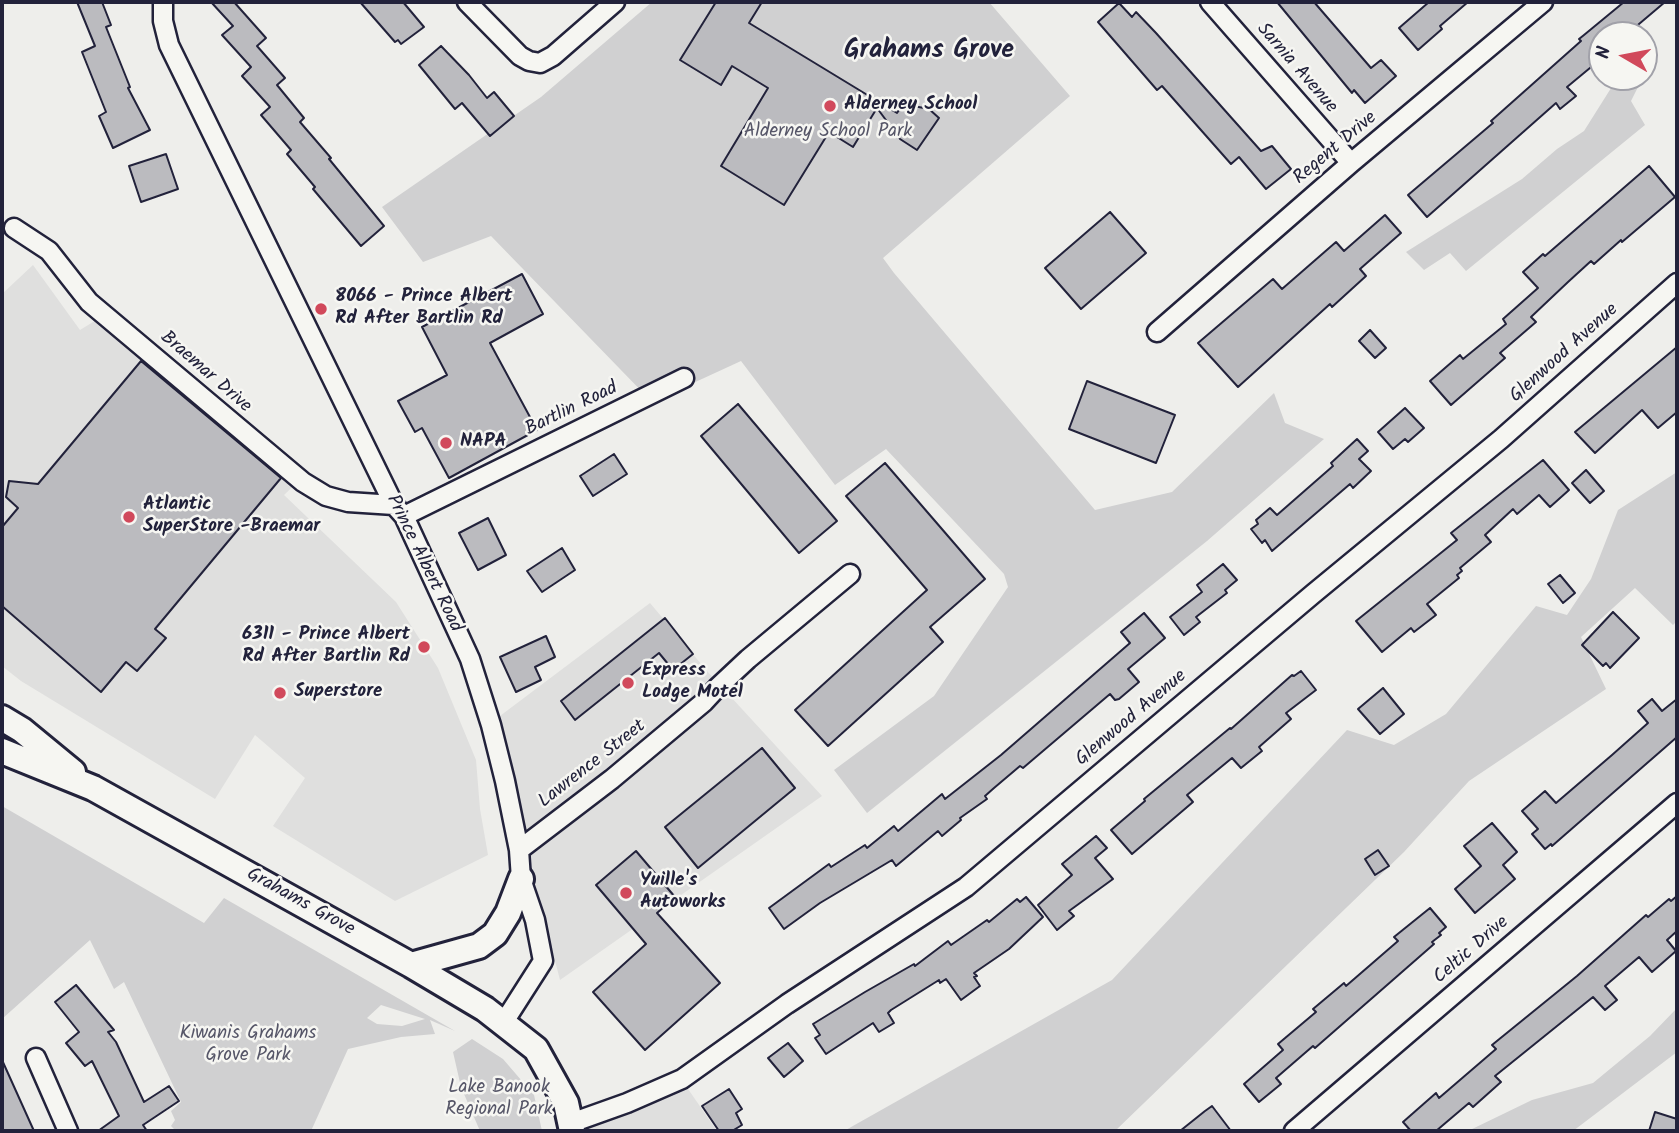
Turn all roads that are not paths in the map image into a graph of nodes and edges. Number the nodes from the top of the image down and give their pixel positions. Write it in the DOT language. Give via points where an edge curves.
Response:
graph roads {
  1 [pos="163,2"];
  2 [pos="467,2"];
  3 [pos="615,2"];
  4 [pos="1210,2"];
  5 [pos="1543,2"];
  6 [pos="1351,163"];
  7 [pos="14,228"];
  8 [pos="1677,284"];
  9 [pos="1157,332"];
  10 [pos="684,378"];
  11 [pos="399,511"];
  12 [pos="850,574"];
  13 [pos="2,718"];
  14 [pos="2,751"];
  15 [pos="93,788"];
  16 [pos="1677,803"];
  17 [pos="519,850"];
  18 [pos="522,880"];
  19 [pos="411,965"];
  20 [pos="504,1022"];
  21 [pos="36,1058"];
  22 [pos="572,1127"];
  23 [pos="68,1131"];
  24 [pos="1294,1131"];
  1 -- 11 [label="street, Prince Albert Road" via="169,45"];
  2 -- 3 [label="street" via="520,56 540,63"];
  4 -- 6 [label="street, Sarnia Avenue"];
  5 -- 6 [label="street, Regent Drive"];
  6 -- 9 [label="street, Regent Drive"];
  7 -- 11 [label="street, Braemar Drive" via="49,251 89,302 303,482 326,496"];
  8 -- 22 [label="street, Glenwood Avenue" via="1501,439 966,887 682,1079"];
  10 -- 11 [label="street, Bartlin Road"];
  11 -- 17 [label="street, Prince Albert Road" via="470,659 491,725"];
  12 -- 17 [label="street, Lawrence Street" via="612,779"];
  13 -- 15 [label="main road, Grahams Grove"];
  14 -- 15 [label="main road, Grahams Grove"];
  15 -- 19 [label="main road, Grahams Grove"];
  16 -- 24 [label="street, Celtic Drive"];
  17 -- 18 [label="street, Prince Albert Road"];
  18 -- 19 [label="main road" via="495,934 479,946"];
  18 -- 20 [label="street, Prince Albert Road" via="542,961"];
  19 -- 20 [label="main road, Grahams Grove"];
  20 -- 22 [label="main road" via="536,1049 566,1103"];
  21 -- 23 [label="street"];
}
